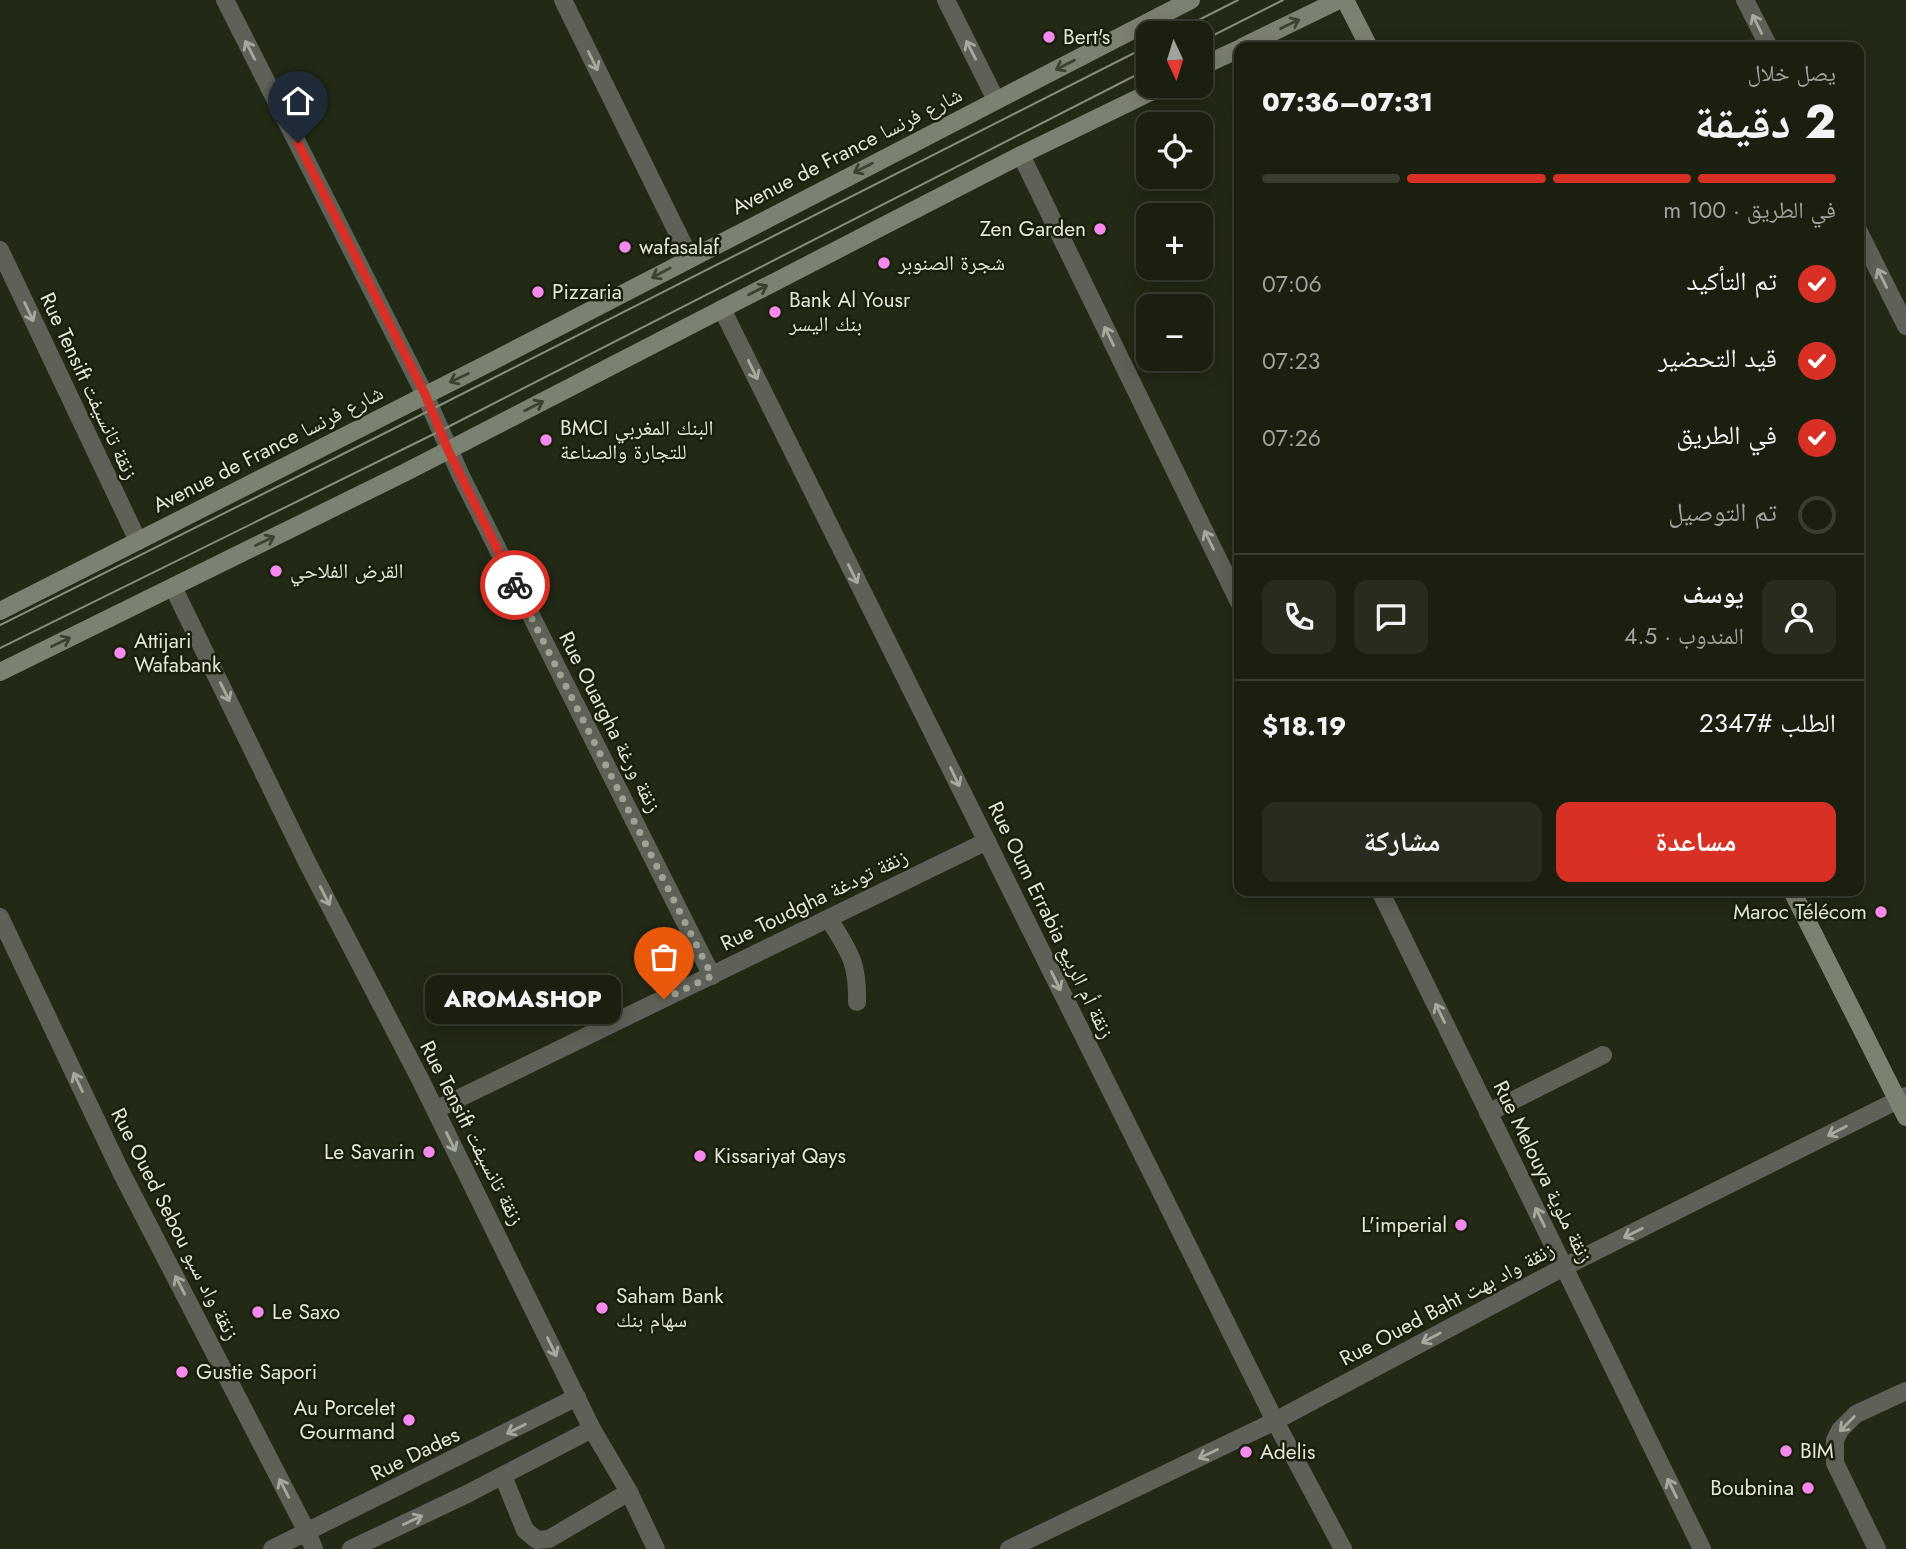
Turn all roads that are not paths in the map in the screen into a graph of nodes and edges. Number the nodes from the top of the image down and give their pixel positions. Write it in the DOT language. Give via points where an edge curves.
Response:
graph roads {
  1 [pos="225,0"];
  2 [pos="563,0"];
  3 [pos="946,0"];
  4 [pos="1191,0"];
  5 [pos="1339,0"];
  6 [pos="1345,0"];
  7 [pos="1745,0"];
  8 [pos="1252,42"];
  9 [pos="1366,42"];
  10 [pos="1766,42"];
  11 [pos="1234,51"];
  12 [pos="1213,61"];
  13 [pos="1138,98"];
  14 [pos="996,100"];
  15 [pos="1021,155"];
  16 [pos="1864,242"];
  17 [pos="0,250"];
  18 [pos="690,258"];
  19 [pos="722,309"];
  20 [pos="1906,326"];
  21 [pos="425,394"];
  22 [pos="448,450"];
  23 [pos="138,541"];
  24 [pos="173,587"];
  25 [pos="1234,592"];
  26 [pos="0,611"];
  27 [pos="0,672"];
  28 [pos="987,841"];
  29 [pos="1382,896"];
  30 [pos="1795,896"];
  31 [pos="0,916"];
  32 [pos="829,919"];
  33 [pos="712,976"];
  34 [pos="857,1002"];
  35 [pos="1602,1055"];
  36 [pos="1902,1098"];
  37 [pos="435,1110"];
  38 [pos="1488,1113"];
  39 [pos="1906,1117"];
  40 [pos="1564,1267"];
  41 [pos="1906,1391"];
  42 [pos="577,1397"];
  43 [pos="1275,1421"];
  44 [pos="592,1429"];
  45 [pos="503,1476"];
  46 [pos="629,1492"];
  47 [pos="311,1540"];
  48 [pos="272,1549"];
  49 [pos="351,1549"];
  50 [pos="656,1549"];
  51 [pos="1009,1549"];
  52 [pos="1343,1549"];
  53 [pos="1702,1549"];
  54 [pos="1877,1549"];
  21 -- 1 [label="street, one-way"];
  2 -- 18 [label="street, one-way"];
  14 -- 3 [label="street, one-way"];
  4 -- 14 [label="street, Avenue de France شارع فرنسا, one-way"];
  8 -- 5 [label="street, one-way"];
  6 -- 9 [label="street"];
  10 -- 7 [label="street, one-way"];
  11 -- 12 [label="street"];
  13 -- 15 [label="street"];
  14 -- 18 [label="street, Avenue de France شارع فرنسا, one-way"];
  19 -- 15 [label="street, one-way"];
  25 -- 15 [label="street, one-way"];
  20 -- 16 [label="street, one-way"];
  17 -- 23 [label="street, Rue Tensift زنقة تانسيفت, one-way"];
  18 -- 21 [label="street, Avenue de France شارع فرنسا, one-way"];
  22 -- 19 [label="street, one-way"];
  19 -- 28 [label="street, Rue Oum Errabia زنقة أم الربيع, one-way"];
  21 -- 22 [label="street, Rue Ouargha زنقة ورغة"];
  21 -- 23 [label="street, Avenue de France شارع فرنسا"];
  24 -- 22 [label="street, one-way"];
  22 -- 33 [label="street, Rue Ouargha زنقة ورغة"];
  23 -- 26 [label="street, Avenue de France شارع فرنسا"];
  27 -- 24 [label="street, one-way"];
  24 -- 37 [label="street, Rue Tensift زنقة تانسيفت, one-way"];
  28 -- 32 [label="street, Rue Toudgha زنقة تودغة"];
  28 -- 43 [label="street, Rue Oum Errabia زنقة أم الربيع, one-way"];
  38 -- 29 [label="street, Rue Melouya زنقة ملوية, one-way"];
  30 -- 36 [label="street"];
  47 -- 31 [label="street, Rue Oued Sebou زنقة واد سبو, one-way" via="120,1170"];
  32 -- 33 [label="street, Rue Toudgha زنقة تودغة"];
  32 -- 34 [label="street" via="854,964"];
  33 -- 37 [label="street, Rue Toudgha زنقة تودغة"];
  35 -- 38 [label="street"];
  36 -- 39 [label="street"];
  36 -- 40 [label="street, Rue Oued Baht زنقة واد بهت, one-way"];
  37 -- 42 [label="street, Rue Tensift زنقة تانسيفت, one-way"];
  40 -- 38 [label="street, Rue Melouya زنقة ملوية, one-way"];
  40 -- 43 [label="street, Rue Oued Baht زنقة واد بهت, one-way"];
  53 -- 40 [label="street, Rue Melouya زنقة ملوية, one-way"];
  41 -- 54 [label="street, one-way" via="1856,1414 1835,1440 1835,1463"];
  42 -- 44 [label="street, Rue Tensift زنقة تانسيفت"];
  42 -- 47 [label="street, Rue Dades, one-way"];
  43 -- 51 [label="street, Rue Oued Baht زنقة واد بهت, one-way"];
  43 -- 52 [label="street, Rue Oum Errabia زنقة أم الربيع"];
  44 -- 45 [label="street"];
  44 -- 46 [label="street, Rue Tensift زنقة تانسيفت"];
  45 -- 46 [label="street" via="525,1530 537,1540 549,1539"];
  49 -- 45 [label="street, one-way"];
  46 -- 50 [label="street, Rue Tensift زنقة تانسيفت"];
  47 -- 48 [label="street, Rue Dades"];
}
